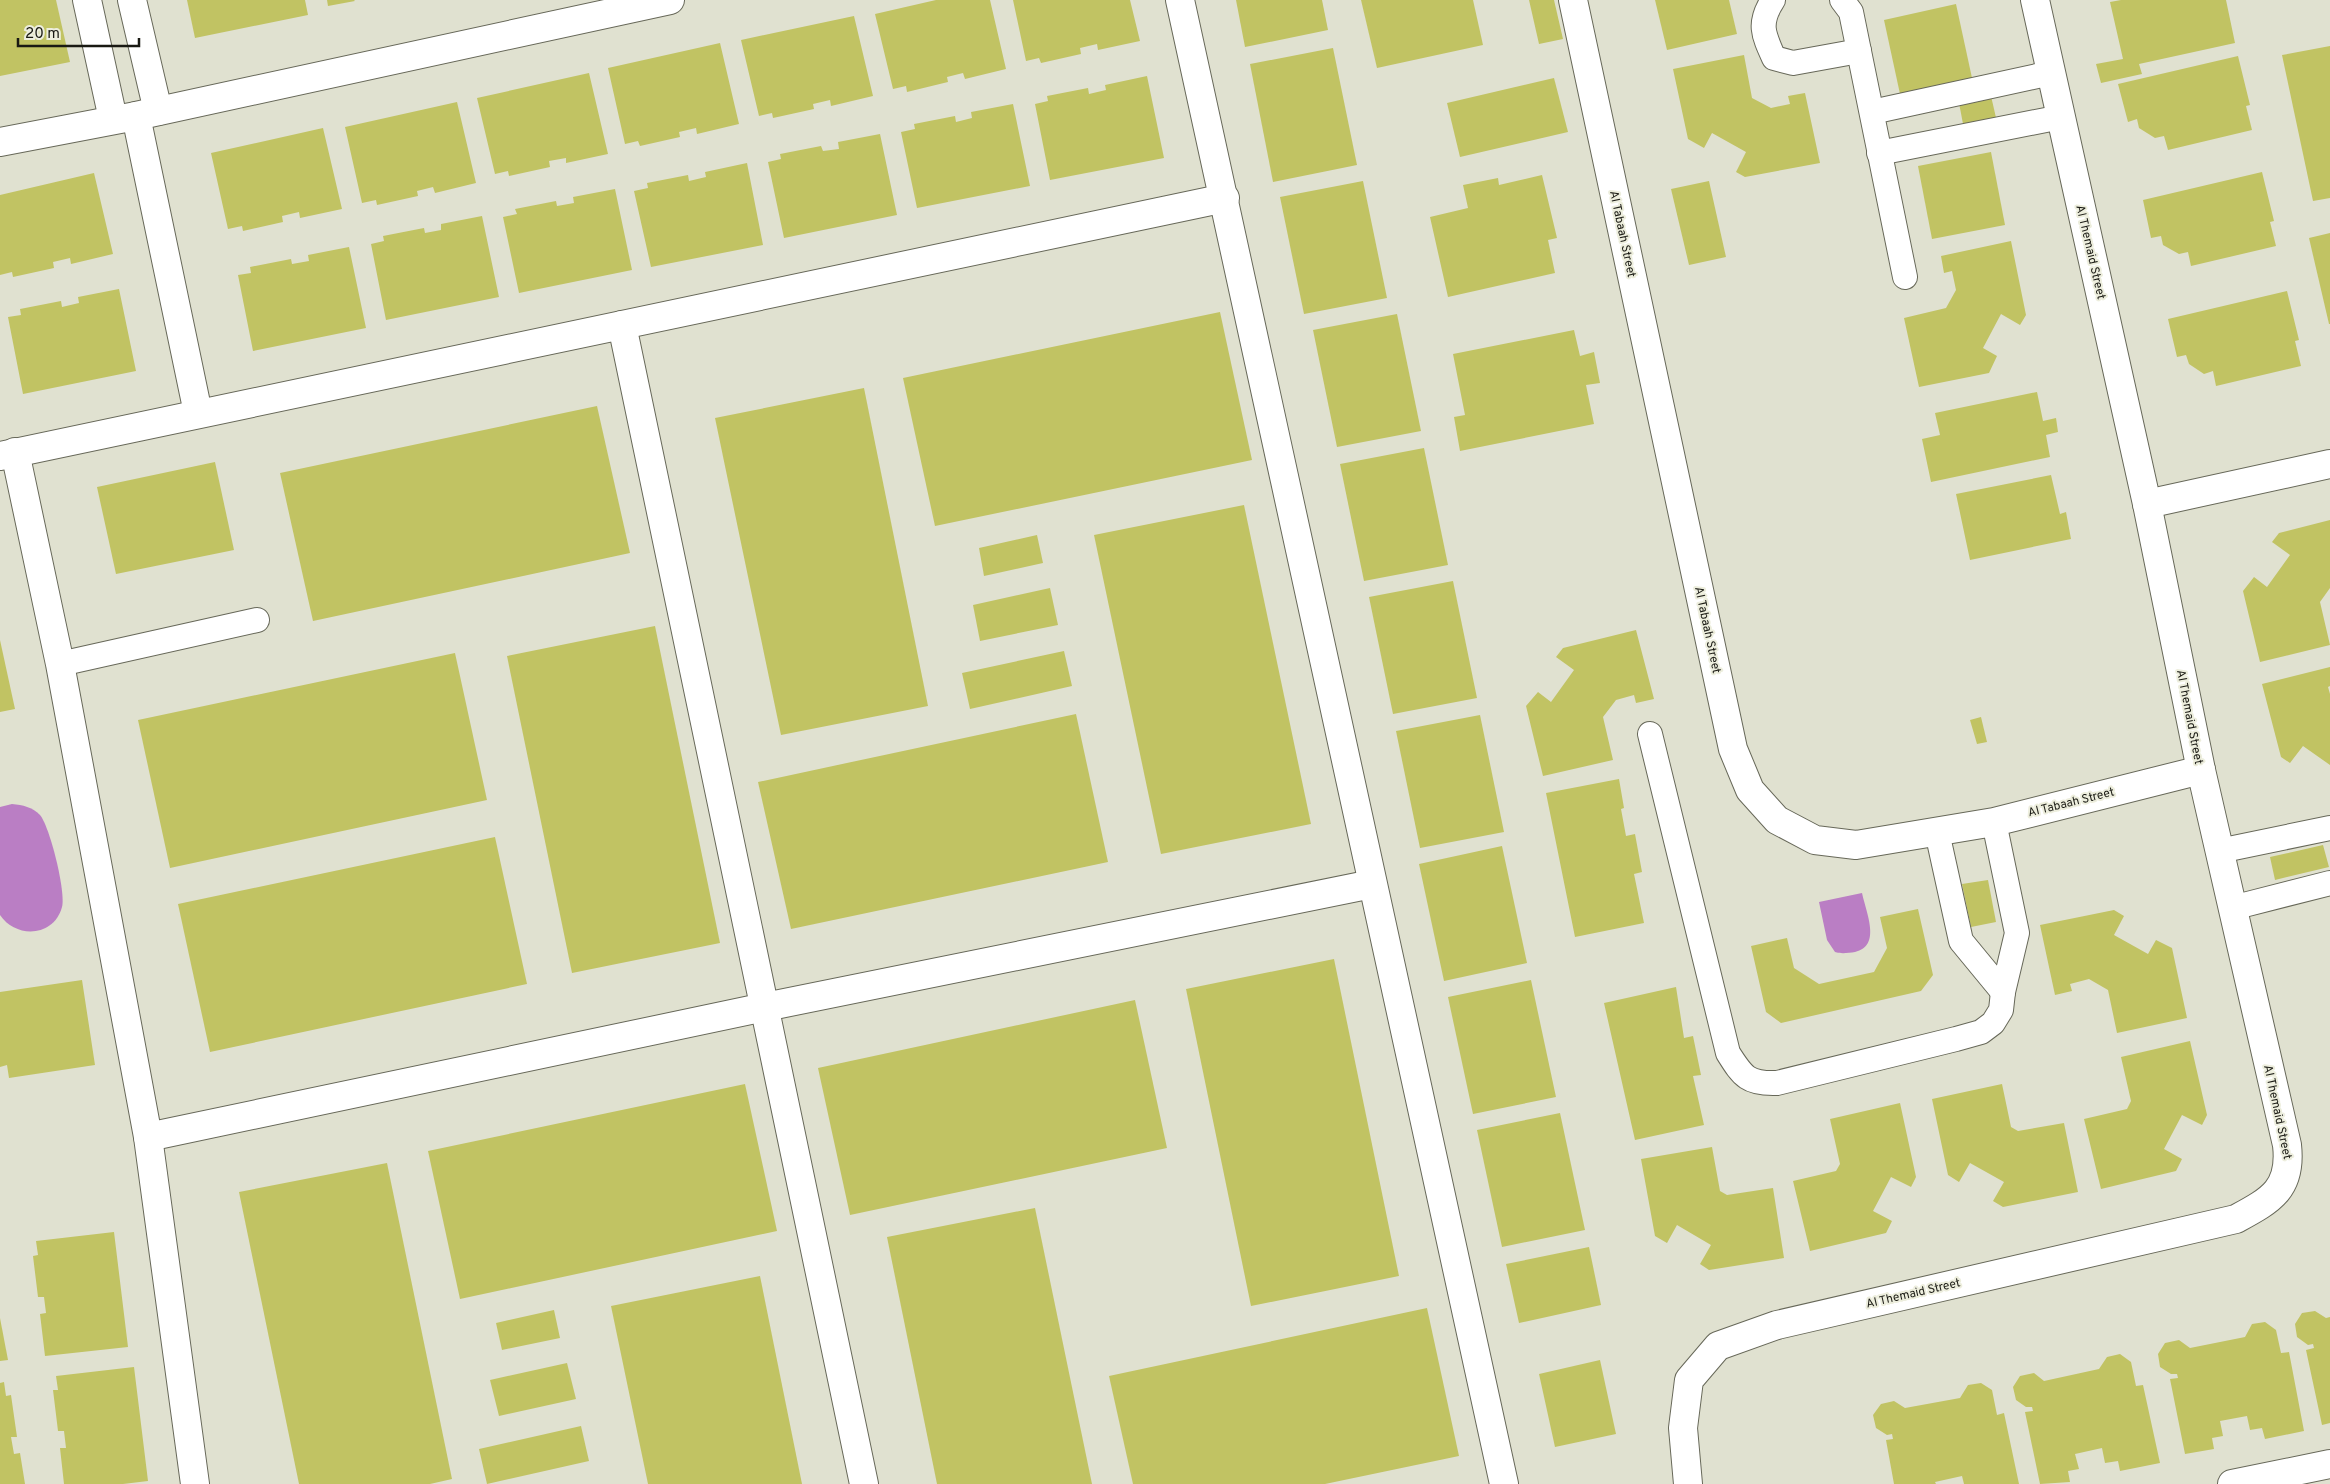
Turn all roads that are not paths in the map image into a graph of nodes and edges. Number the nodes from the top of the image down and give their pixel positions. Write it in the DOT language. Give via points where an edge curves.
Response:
graph roads {
  1 [pos="88,0"];
  2 [pos="132,0"];
  3 [pos="670,0"];
  4 [pos="1180,0"];
  5 [pos="1573,0"];
  6 [pos="1773,0"];
  7 [pos="1842,0"];
  8 [pos="2035,0"];
  9 [pos="1860,51"];
  10 [pos="2051,73"];
  11 [pos="1872,112"];
  12 [pos="136,115"];
  13 [pos="2061,117"];
  14 [pos="0,142"];
  15 [pos="1880,153"];
  16 [pos="1225,198"];
  17 [pos="1905,278"];
  18 [pos="622,325"];
  19 [pos="198,413"];
  20 [pos="8,454"];
  21 [pos="2330,464"];
  22 [pos="2147,504"];
  23 [pos="257,620"];
  24 [pos="60,664"];
  25 [pos="1650,734"];
  26 [pos="2201,770"];
  27 [pos="1994,822"];
  28 [pos="2330,828"];
  29 [pos="1937,832"];
  30 [pos="2219,851"];
  31 [pos="2330,883"];
  32 [pos="1372,884"];
  33 [pos="2232,908"];
  34 [pos="2003,992"];
  35 [pos="765,1007"];
  36 [pos="148,1137"];
  37 [pos="2330,1464"];
  38 [pos="195,1484"];
  39 [pos="864,1484"];
  40 [pos="1504,1484"];
  41 [pos="1688,1484"];
  42 [pos="2232,1484"];
  1 -- 12 [label="street"];
  2 -- 12 [label="street"];
  3 -- 12 [label="street"];
  4 -- 16 [label="street"];
  5 -- 29 [label="street, Al Tabaah Street" via="1734,749 1750,790 1777,820 1815,840 1856,845"];
  6 -- 9 [label="lane" via="1764,14 1764,38 1774,58 1793,63"];
  7 -- 9 [label="lane" via="1851,12"];
  8 -- 10 [label="street, Al Themaid Street"];
  9 -- 11 [label="lane"];
  10 -- 11 [label="lane"];
  10 -- 13 [label="street, Al Themaid Street"];
  11 -- 15 [label="lane"];
  12 -- 14 [label="street"];
  12 -- 19 [label="street"];
  13 -- 15 [label="lane"];
  13 -- 22 [label="street, Al Themaid Street"];
  15 -- 17 [label="lane"];
  16 -- 18 [label="street"];
  16 -- 32 [label="street"];
  18 -- 19 [label="street"];
  18 -- 35 [label="street"];
  19 -- 20 [label="street"];
  20 -- 24 [label="street"];
  21 -- 22 [label="street"];
  22 -- 26 [label="street, Al Themaid Street"];
  23 -- 24 [label="lane"];
  24 -- 36 [label="street"];
  25 -- 34 [label="lane" via="1728,1053 1748,1079 1777,1083 1980,1032 1993,1023 2001,1010"];
  26 -- 27 [label="street, Al Tabaah Street"];
  26 -- 30 [label="street, Al Themaid Street"];
  27 -- 29 [label="street, Al Tabaah Street"];
  27 -- 34 [label="lane" via="2017,933"];
  28 -- 30 [label="lane"];
  29 -- 34 [label="lane" via="1961,941"];
  30 -- 33 [label="street, Al Themaid Street"];
  31 -- 33 [label="lane"];
  32 -- 35 [label="street"];
  32 -- 40 [label="street"];
  33 -- 41 [label="street, Al Themaid Street" via="2287,1145 2289,1164 2285,1180 2264,1203 2236,1219 1777,1325 1718,1346 1689,1380 1683,1428"];
  35 -- 36 [label="street"];
  35 -- 39 [label="street"];
  36 -- 38 [label="street"];
  37 -- 42 [label="street"];
}
